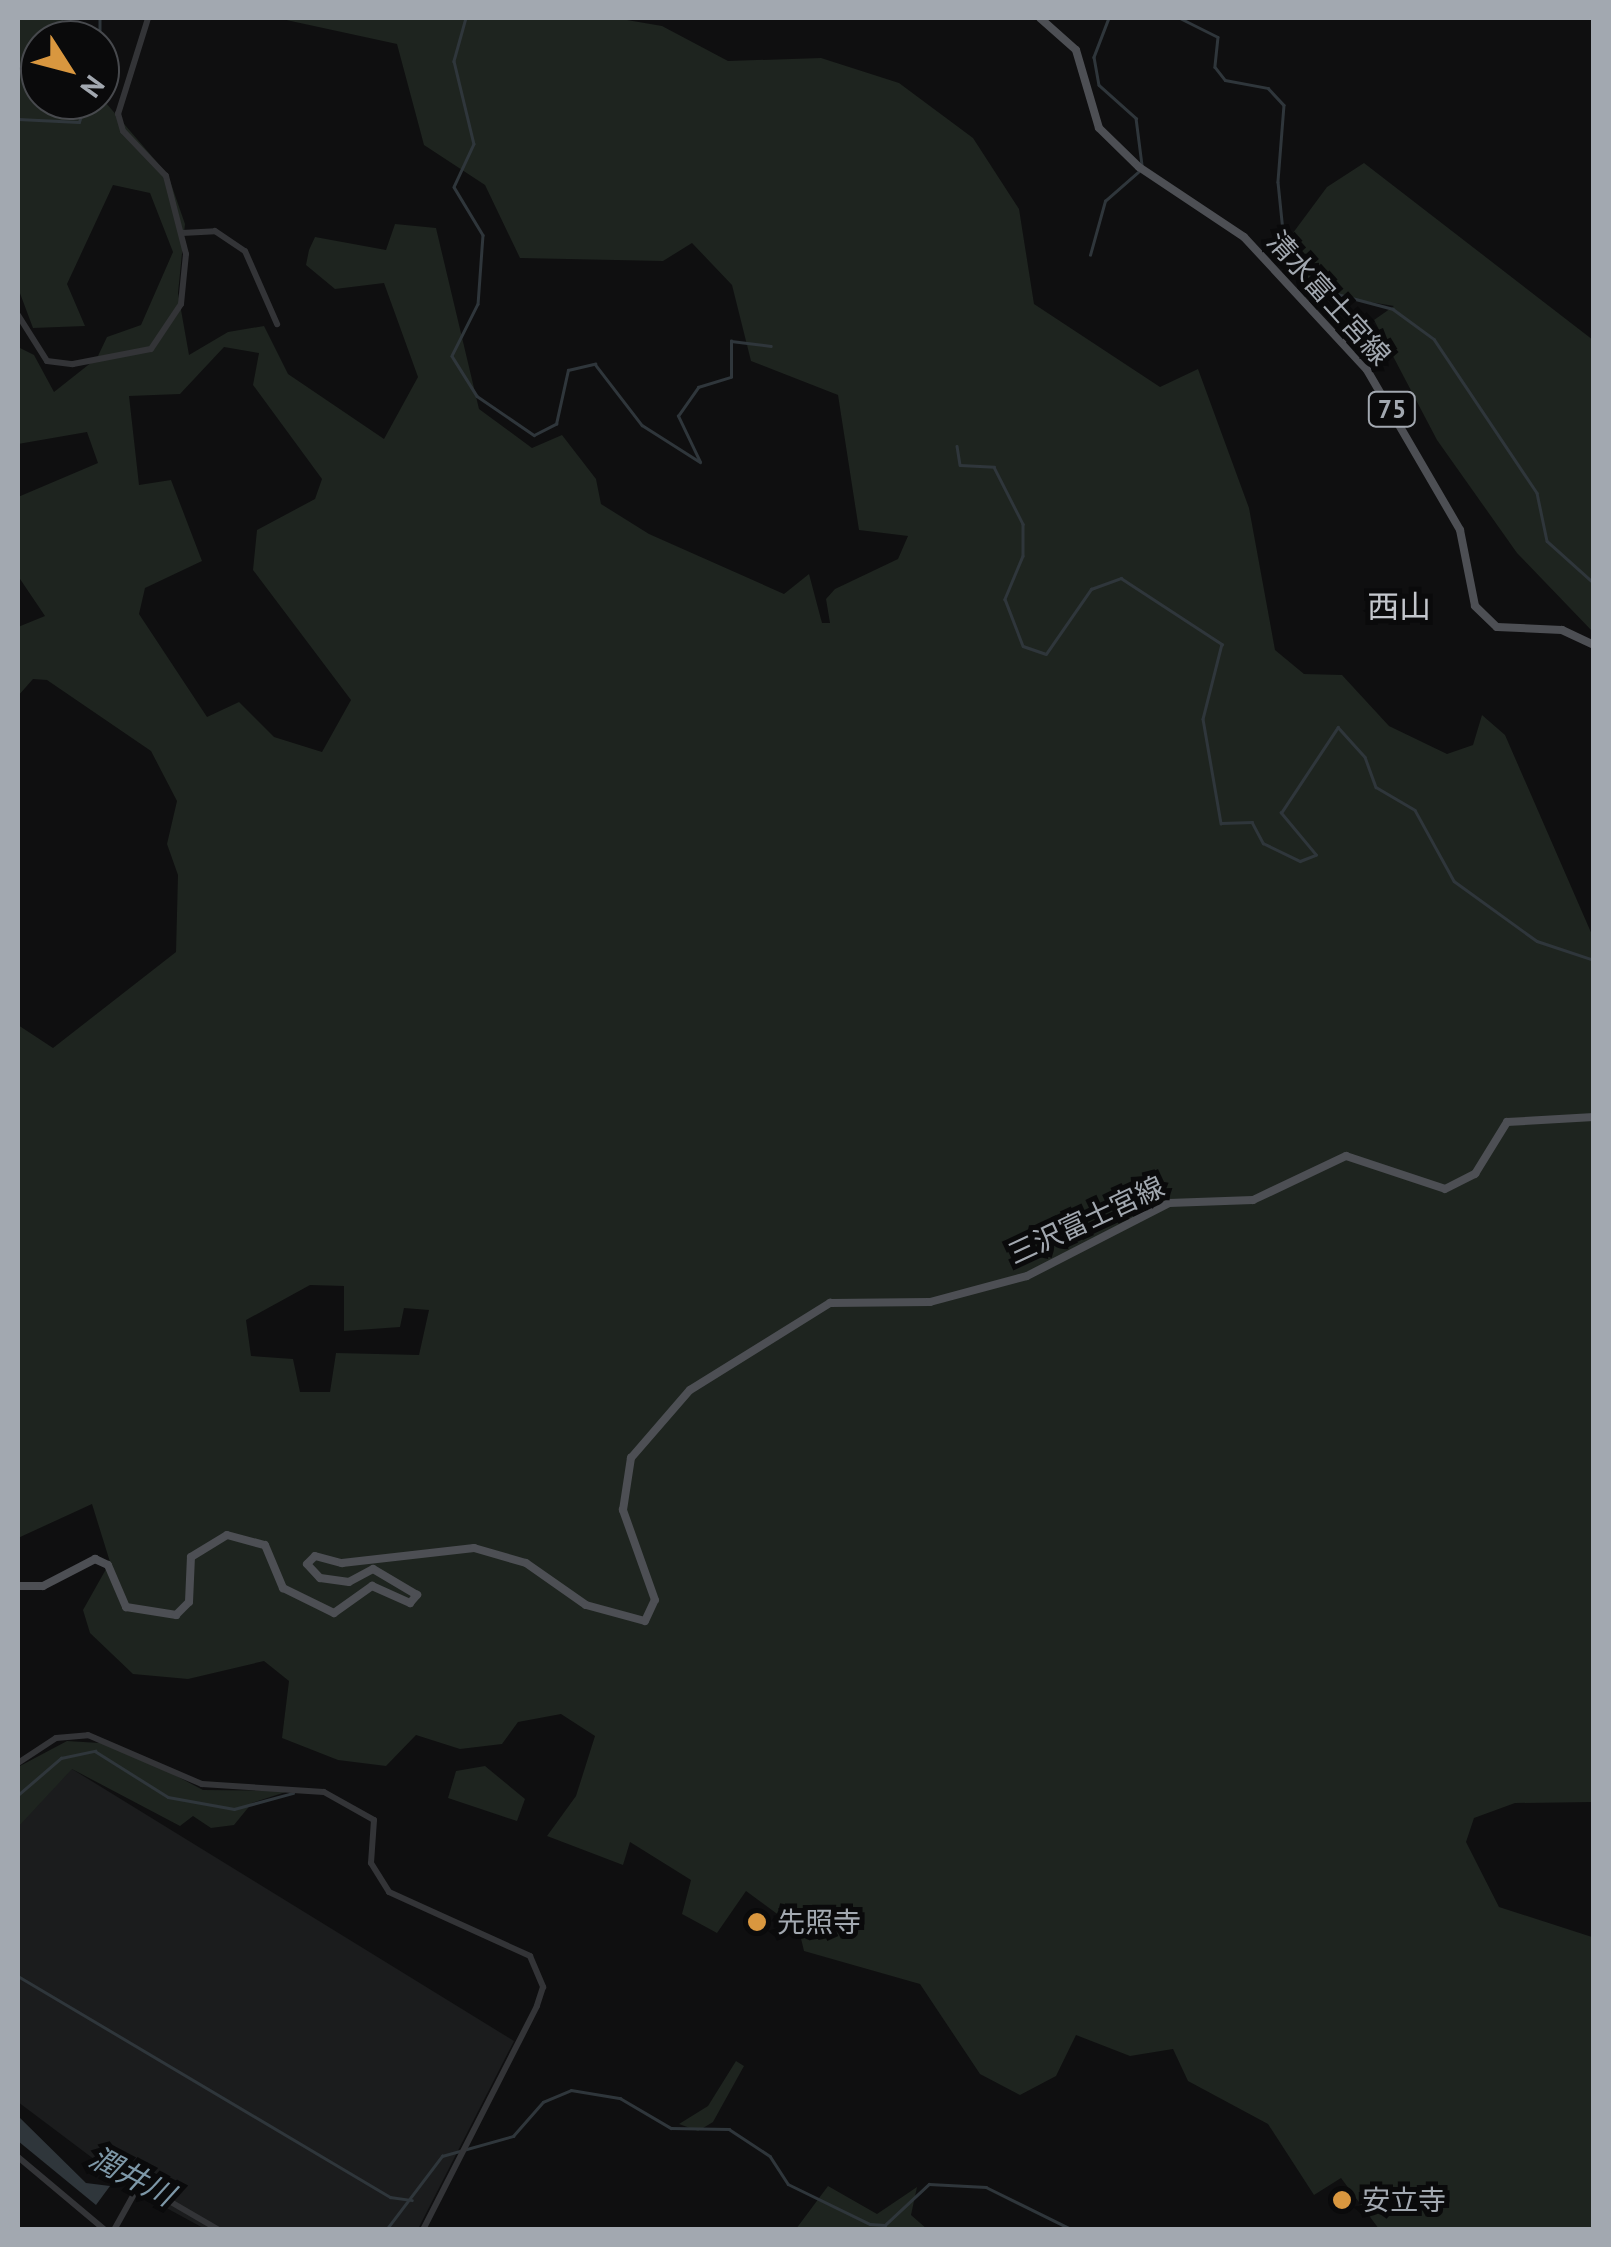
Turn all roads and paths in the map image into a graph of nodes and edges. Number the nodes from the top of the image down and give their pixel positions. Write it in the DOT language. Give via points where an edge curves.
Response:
graph roads {
  1 [pos="148,18"];
  2 [pos="1040,18"];
  3 [pos="182,234"];
  4 [pos="18,315"];
  5 [pos="277,324"];
  6 [pos="1594,645"];
  7 [pos="1594,1117"];
  8 [pos="18,1586"];
  9 [pos="18,1762"];
  10 [pos="18,2157"];
  11 [pos="105,2230"];
  12 [pos="114,2230"];
  13 [pos="218,2230"];
  14 [pos="423,2230"];
  1 -- 3 [label="street" via="120,123 162,166"];
  2 -- 6 [label="main road, 清水富士宮線 / 75" via="1083,63 1095,123 1142,168 1244,237 1367,370 1460,530 1475,606 1497,626 1562,630"];
  3 -- 4 [label="street" via="185,294 150,349 56,365"];
  3 -- 5 [label="street" via="215,231 246,250"];
  7 -- 8 [label="main road, 三沢富士宮線" via="1506,1122 1475,1174 1445,1189 1346,1156 1253,1200 1169,1203 1026,1276 930,1302 830,1303 690,1390 632,1458 623,1510 655,1600 645,1621 586,1605 526,1563 474,1548 342,1563 315,1556 307,1564 320,1578 350,1582 380,1570 417,1595 410,1602 372,1586 334,1613 283,1588 273,1551 228,1535 192,1558 189,1602 176,1615 126,1607 108,1566 94,1559 43,1586"];
  9 -- 14 [label="street" via="56,1738 88,1735 202,1784 324,1792 374,1820 372,1863 389,1892 530,1956 543,1986 537,2006"];
  10 -- 11 [label="street"];
  12 -- 13 [label="street" via="134,2194 152,2191"];
}
